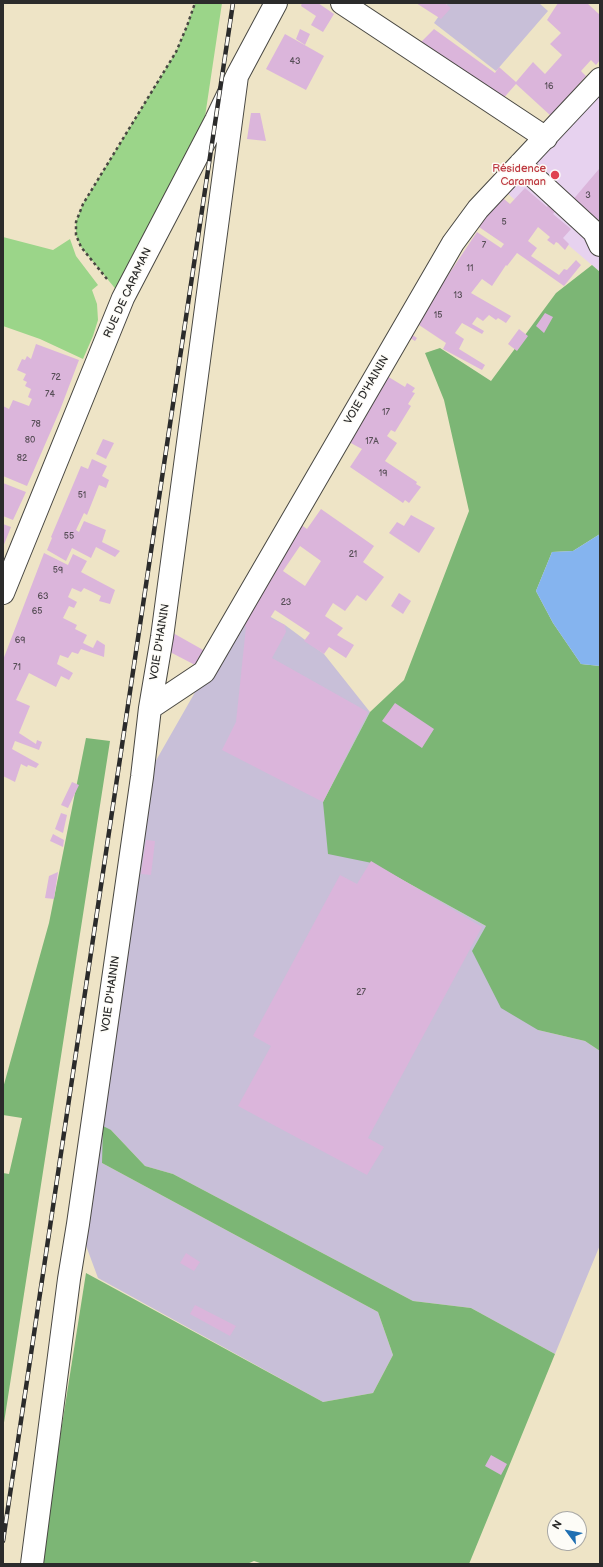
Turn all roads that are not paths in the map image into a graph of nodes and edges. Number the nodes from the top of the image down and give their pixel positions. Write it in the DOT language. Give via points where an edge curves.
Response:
graph roads {
  1 [pos="276,3"];
  2 [pos="342,3"];
  3 [pos="237,76"];
  4 [pos="600,79"];
  5 [pos="546,138"];
  6 [pos="520,164"];
  7 [pos="600,245"];
  8 [pos="3,593"];
  9 [pos="150,708"];
  10 [pos="32,1564"];
  1 -- 3 [label="street, RUE DE CARAMAN"];
  2 -- 5 [label="street"];
  3 -- 8 [label="street, RUE DE CARAMAN" via="123,298"];
  3 -- 9 [label="street, VOIE D'HAININ" via="162,637"];
  4 -- 5 [label="street, VOIE D'HAININ"];
  5 -- 6 [label="street, VOIE D'HAININ"];
  6 -- 7 [label="street" via="594,232"];
  6 -- 9 [label="street, VOIE D'HAININ" via="478,209 453,243 204,672"];
  9 -- 10 [label="street, VOIE D'HAININ" via="69,1279"];
}
